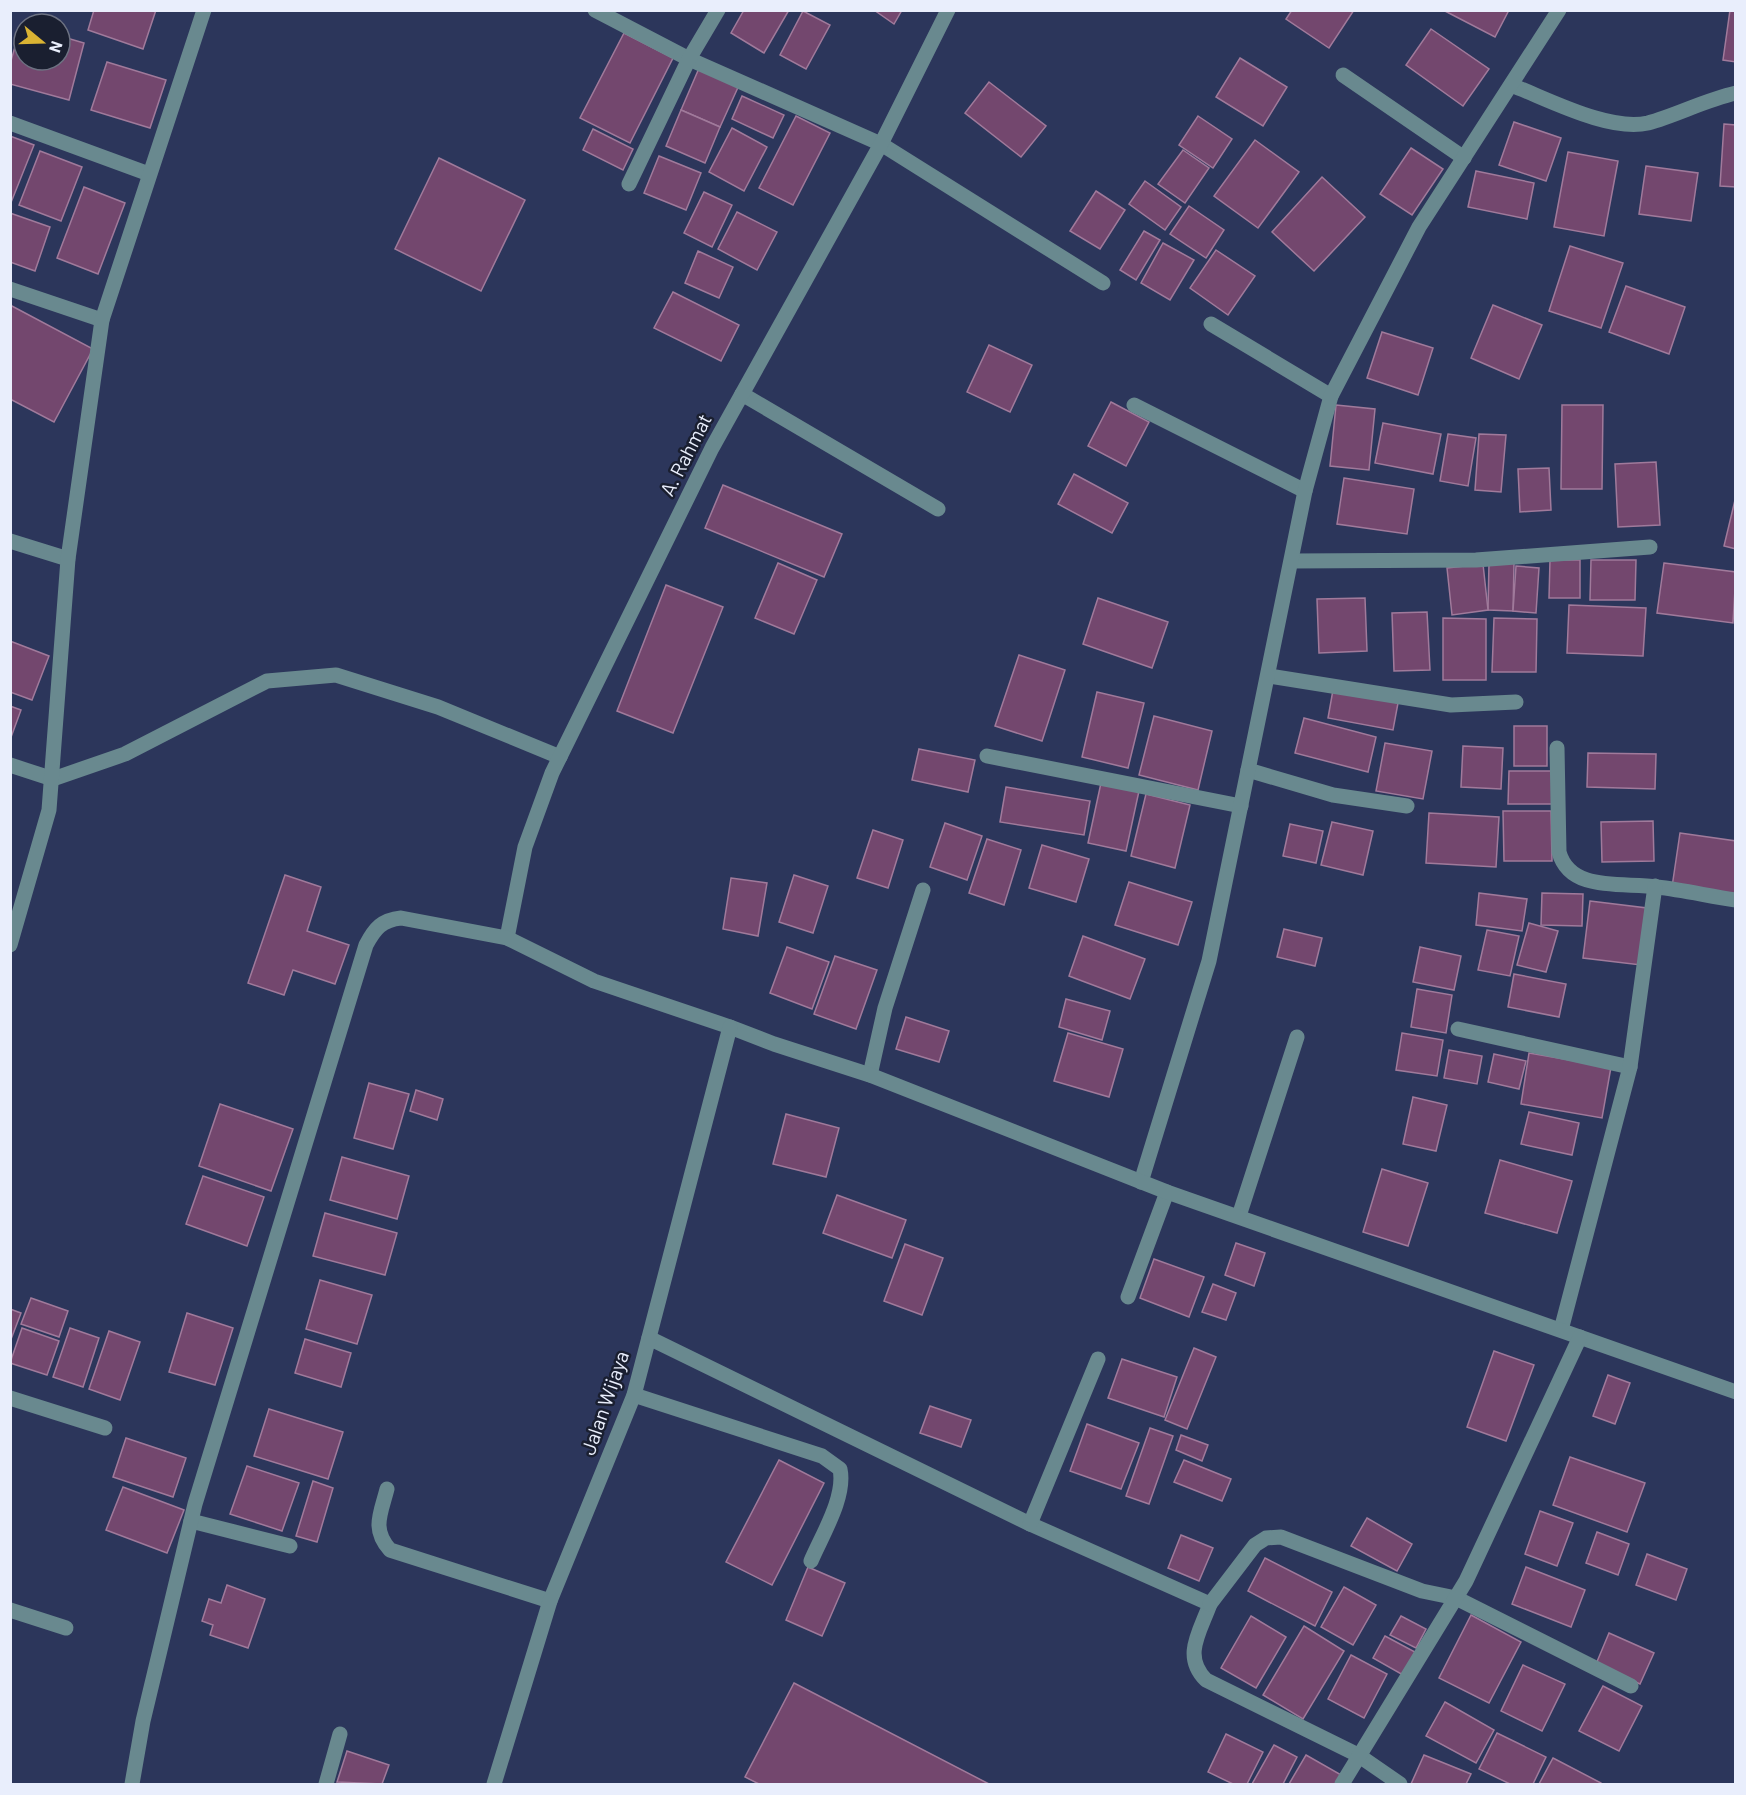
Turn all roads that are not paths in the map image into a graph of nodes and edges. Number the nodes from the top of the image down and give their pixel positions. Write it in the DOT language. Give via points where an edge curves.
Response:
graph roads {
  1 [pos="204,10"];
  2 [pos="595,10"];
  3 [pos="718,10"];
  4 [pos="948,10"];
  5 [pos="1558,10"];
  6 [pos="689,59"];
  7 [pos="1343,75"];
  8 [pos="1511,85"];
  9 [pos="1736,93"];
  10 [pos="10,123"];
  11 [pos="881,144"];
  12 [pos="1464,158"];
  13 [pos="150,174"];
  14 [pos="628,184"];
  15 [pos="1103,283"];
  16 [pos="10,289"];
  17 [pos="102,320"];
  18 [pos="1211,324"];
  19 [pos="742,394"];
  20 [pos="1330,396"];
  21 [pos="1134,405"];
  22 [pos="1305,491"];
  23 [pos="938,509"];
  24 [pos="10,541"];
  25 [pos="1650,547"];
  26 [pos="68,559"];
  27 [pos="1292,561"];
  28 [pos="1269,676"];
  29 [pos="1516,702"];
  30 [pos="1557,748"];
  31 [pos="987,756"];
  32 [pos="560,757"];
  33 [pos="10,765"];
  34 [pos="1248,770"];
  35 [pos="53,779"];
  36 [pos="1241,806"];
  37 [pos="1407,806"];
  38 [pos="1655,886"];
  39 [pos="923,890"];
  40 [pos="1736,900"];
  41 [pos="507,938"];
  42 [pos="10,945"];
  43 [pos="730,1026"];
  44 [pos="1458,1029"];
  45 [pos="1297,1037"];
  46 [pos="1630,1067"];
  47 [pos="870,1075"];
  48 [pos="1141,1182"];
  49 [pos="1167,1192"];
  50 [pos="1239,1216"];
  51 [pos="1128,1297"];
  52 [pos="1561,1330"];
  53 [pos="1580,1337"];
  54 [pos="649,1338"];
  55 [pos="1098,1359"];
  56 [pos="1736,1392"];
  57 [pos="634,1395"];
  58 [pos="10,1398"];
  59 [pos="105,1428"];
  60 [pos="387,1489"];
  61 [pos="190,1521"];
  62 [pos="1030,1524"];
  63 [pos="290,1546"];
  64 [pos="811,1561"];
  65 [pos="1456,1598"];
  66 [pos="550,1601"];
  67 [pos="1210,1604"];
  68 [pos="10,1610"];
  69 [pos="66,1628"];
  70 [pos="1631,1686"];
  71 [pos="340,1734"];
  72 [pos="1358,1755"];
  73 [pos="132,1785"];
  74 [pos="326,1785"];
  75 [pos="494,1785"];
  76 [pos="1342,1785"];
  77 [pos="1400,1785"];
  1 -- 13 [label="street"];
  2 -- 6 [label="street"];
  3 -- 6 [label="street"];
  4 -- 11 [label="street, A. Rahmat"];
  5 -- 8 [label="street"];
  6 -- 11 [label="street"];
  6 -- 14 [label="street"];
  7 -- 12 [label="street"];
  8 -- 9 [label="street" via="1607,122 1646,123 1705,100"];
  8 -- 12 [label="street"];
  10 -- 13 [label="street"];
  11 -- 15 [label="street"];
  11 -- 19 [label="street, A. Rahmat"];
  12 -- 20 [label="street" via="1419,227"];
  13 -- 17 [label="street"];
  16 -- 17 [label="street"];
  17 -- 26 [label="street"];
  18 -- 20 [label="street"];
  19 -- 23 [label="street"];
  19 -- 32 [label="street, A. Rahmat"];
  20 -- 22 [label="street"];
  21 -- 22 [label="street"];
  22 -- 27 [label="street"];
  24 -- 26 [label="street"];
  25 -- 27 [label="street" via="1476,560"];
  26 -- 35 [label="street"];
  27 -- 28 [label="street"];
  28 -- 29 [label="street" via="1451,705"];
  28 -- 34 [label="street"];
  30 -- 38 [label="street" via="1562,864 1578,876 1605,885"];
  31 -- 36 [label="street"];
  32 -- 35 [label="street" via="438,707 336,675 267,681 124,754"];
  32 -- 41 [label="street, A. Rahmat" via="525,847"];
  33 -- 35 [label="street"];
  34 -- 36 [label="street"];
  34 -- 37 [label="street" via="1333,795"];
  35 -- 42 [label="street" via="49,810"];
  36 -- 48 [label="street" via="1209,961"];
  38 -- 40 [label="street"];
  38 -- 46 [label="street"];
  39 -- 47 [label="street" via="885,1008"];
  41 -- 43 [label="street" via="594,981"];
  41 -- 61 [label="street" via="401,918 375,927 366,945"];
  43 -- 47 [label="street"];
  43 -- 54 [label="street, Jalan Wijaya"];
  44 -- 46 [label="street"];
  45 -- 50 [label="street"];
  46 -- 52 [label="street"];
  47 -- 48 [label="street"];
  48 -- 49 [label="street"];
  49 -- 50 [label="street"];
  49 -- 51 [label="street"];
  50 -- 52 [label="street"];
  52 -- 53 [label="street"];
  53 -- 56 [label="street"];
  53 -- 65 [label="street"];
  54 -- 57 [label="street, Jalan Wijaya"];
  54 -- 62 [label="street"];
  55 -- 62 [label="street"];
  57 -- 64 [label="street" via="822,1456 840,1469 837,1499"];
  57 -- 66 [label="street, Jalan Wijaya"];
  58 -- 59 [label="street"];
  60 -- 66 [label="street" via="378,1524 380,1540 390,1550"];
  61 -- 63 [label="street"];
  61 -- 73 [label="street"];
  62 -- 67 [label="street"];
  65 -- 67 [label="street" via="1422,1591 1281,1537 1266,1538 1256,1545"];
  65 -- 70 [label="street"];
  65 -- 72 [label="street"];
  66 -- 75 [label="street, Jalan Wijaya"];
  67 -- 72 [label="street" via="1192,1656 1197,1671 1206,1680"];
  68 -- 69 [label="street"];
  71 -- 74 [label="street"];
  72 -- 76 [label="street"];
  72 -- 77 [label="street"];
}
